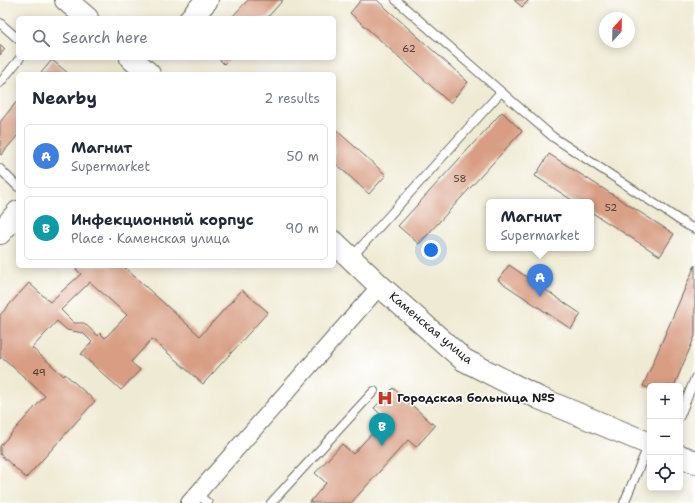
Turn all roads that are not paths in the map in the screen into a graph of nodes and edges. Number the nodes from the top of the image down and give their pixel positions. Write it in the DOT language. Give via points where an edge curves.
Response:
graph roads {
  1 [pos="66,0"];
  2 [pos="207,0"];
  3 [pos="396,0"];
  4 [pos="84,16"];
  5 [pos="193,16"];
  6 [pos="0,23"];
  7 [pos="16,37"];
  8 [pos="18,60"];
  9 [pos="0,83"];
  10 [pos="501,92"];
  11 [pos="0,169"];
  12 [pos="16,185"];
  13 [pos="16,214"];
  14 [pos="695,229"];
  15 [pos="0,233"];
  16 [pos="336,244"];
  17 [pos="351,258"];
  18 [pos="380,286"];
  19 [pos="695,378"];
  20 [pos="374,391"];
  21 [pos="683,408"];
  22 [pos="647,443"];
  23 [pos="647,451"];
  24 [pos="683,457"];
  25 [pos="695,462"];
  26 [pos="198,500"];
  27 [pos="271,503"];
  28 [pos="624,503"];
  1 -- 4 [label="street"];
  2 -- 5 [label="street"];
  3 -- 10 [label="lane"];
  6 -- 7 [label="lane"];
  8 -- 9 [label="lane"];
  10 -- 14 [label="lane" via="553,137"];
  10 -- 17 [label="lane"];
  11 -- 12 [label="lane"];
  13 -- 15 [label="street"];
  16 -- 17 [label="street, Каменская улица"];
  17 -- 18 [label="street, Каменская улица"];
  18 -- 22 [label="street, Каменская улица" via="464,360 539,398"];
  18 -- 26 [label="street"];
  19 -- 21 [label="lane"];
  20 -- 27 [label="lane"];
  23 -- 28 [label="lane"];
  24 -- 25 [label="street"];
}
